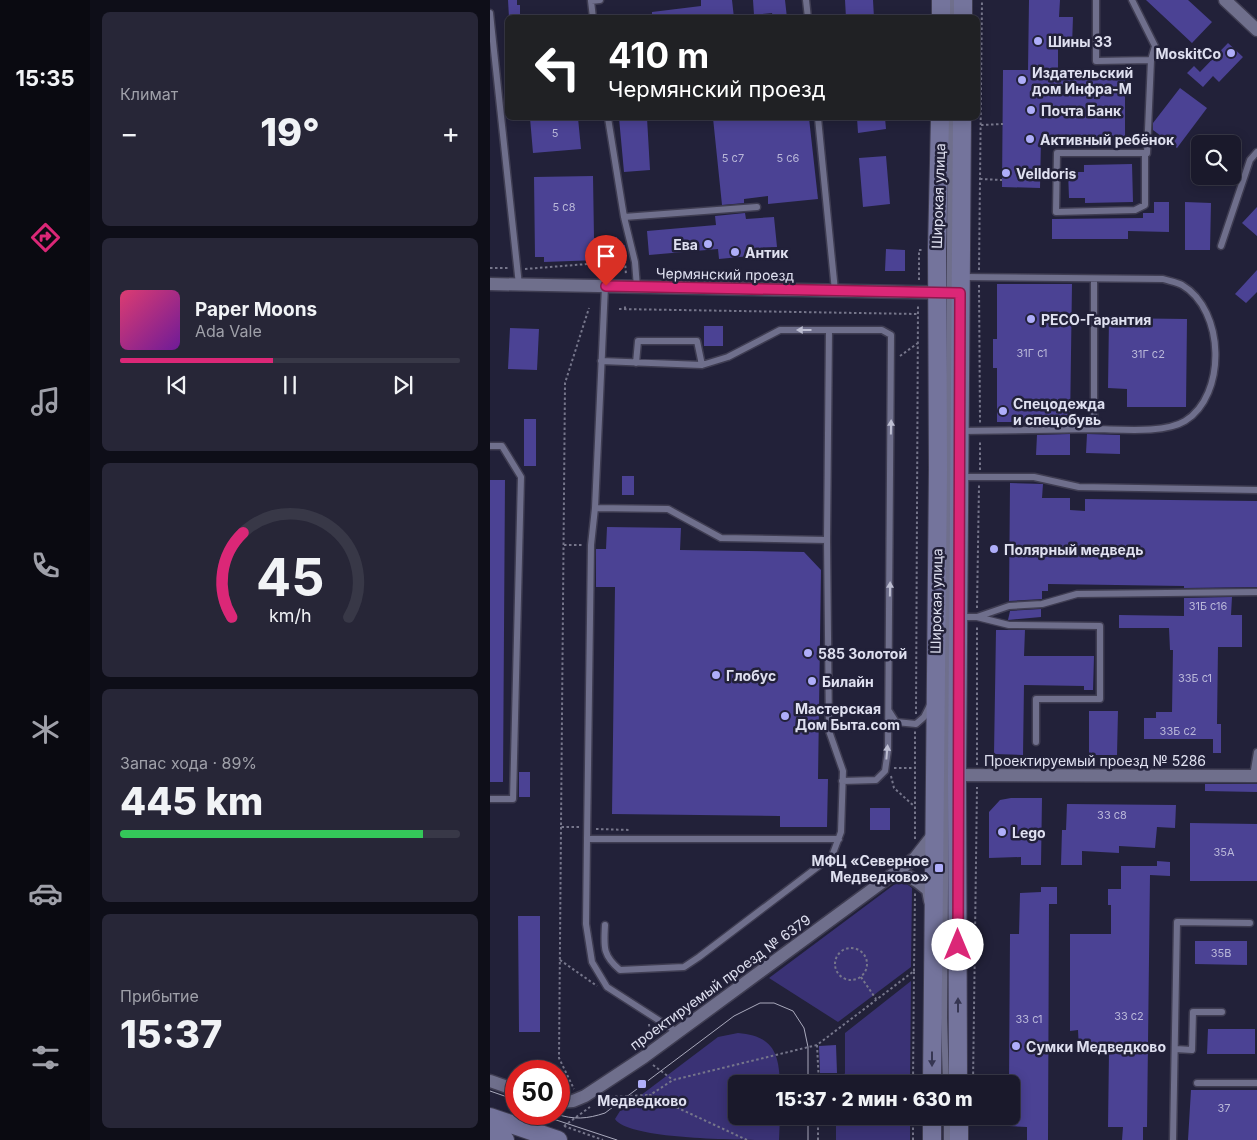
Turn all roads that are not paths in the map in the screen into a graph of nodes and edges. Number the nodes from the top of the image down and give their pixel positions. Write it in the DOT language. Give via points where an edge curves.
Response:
graph roads {
  1 [pos="600,0"];
  2 [pos="806,0"];
  3 [pos="941,0"];
  4 [pos="951,0"];
  5 [pos="963,0"];
  6 [pos="1096,0"];
  7 [pos="1132,0"];
  8 [pos="1225,0"];
  9 [pos="490,13"];
  10 [pos="593,15"];
  11 [pos="808,15"];
  12 [pos="941,15"];
  13 [pos="951,15"];
  14 [pos="963,15"];
  15 [pos="1257,30"];
  16 [pos="1150,60"];
  17 [pos="608,120"];
  18 [pos="818,120"];
  19 [pos="940,120"];
  20 [pos="951,120"];
  21 [pos="962,120"];
  22 [pos="1257,152"];
  23 [pos="1145,153"];
  24 [pos="757,207"];
  25 [pos="624,217"];
  26 [pos="960,218"];
  27 [pos="944,228"];
  28 [pos="1221,246"];
  29 [pos="1094,278"];
  30 [pos="490,284"];
  31 [pos="519,285"];
  32 [pos="606,286"];
  33 [pos="637,287"];
  34 [pos="951,289"];
  35 [pos="835,291"];
  36 [pos="829,330"];
  37 [pos="601,361"];
  38 [pos="636,363"];
  39 [pos="702,365"];
  40 [pos="1094,429"];
  41 [pos="960,431"];
  42 [pos="490,446"];
  43 [pos="959,477"];
  44 [pos="1257,490"];
  45 [pos="595,508"];
  46 [pos="828,540"];
  47 [pos="1257,592"];
  48 [pos="958,617"];
  49 [pos="977,617"];
  50 [pos="934,695"];
  51 [pos="889,711"];
  52 [pos="1036,742"];
  53 [pos="1257,752"];
  54 [pos="946,776"];
  55 [pos="1255,776"];
  56 [pos="842,781"];
  57 [pos="490,799"];
  58 [pos="933,835"];
  59 [pos="587,839"];
  60 [pos="839,839"];
  61 [pos="890,876"];
  62 [pos="932,921"];
  63 [pos="1250,923"];
  64 [pos="604,924"];
  65 [pos="1222,1012"];
  66 [pos="677,1032"];
  67 [pos="1175,1049"];
  68 [pos="932,1075"];
  69 [pos="946,1075"];
  70 [pos="958,1075"];
  71 [pos="490,1081"];
  72 [pos="1197,1083"];
  73 [pos="1257,1083"];
  74 [pos="505,1086"];
  75 [pos="570,1100"];
  76 [pos="490,1117"];
  77 [pos="932,1125"];
  78 [pos="947,1125"];
  79 [pos="959,1125"];
  80 [pos="561,1133"];
  81 [pos="490,1135"];
  82 [pos="505,1140"];
  83 [pos="932,1140"];
  84 [pos="947,1140"];
  85 [pos="959,1140"];
  86 [pos="1173,1140"];
  1 -- 10 [label="lane" via="591,1"];
  2 -- 11 [label="lane"];
  3 -- 12 [label="main road"];
  4 -- 13 [label="lane"];
  5 -- 14 [label="main road"];
  6 -- 16 [label="lane" via="1096,61"];
  7 -- 16 [label="lane" via="1155,46"];
  8 -- 15 [label="street"];
  9 -- 31 [label="lane"];
  16 -- 23 [label="lane"];
  17 -- 25 [label="lane"];
  18 -- 35 [label="lane"];
  19 -- 27 [label="main road, Широкая улица"];
  20 -- 27 [label="lane, Широкая улица"];
  21 -- 26 [label="main road, Широкая улица"];
  22 -- 28 [label="lane" via="1250,160"];
  23 -- 23 [label="lane" via="1057,153 1056,212 1135,210 1145,205"];
  24 -- 25 [label="lane"];
  25 -- 33 [label="lane" via="635,262"];
  26 -- 27 [label="main road"];
  26 -- 34 [label="main road, Широкая улица"];
  27 -- 34 [label="main road, Широкая улица"];
  29 -- 34 [label="lane" via="979,277"];
  29 -- 40 [label="lane"];
  29 -- 40 [label="lane" via="1164,279 1182,285 1210,320 1216,356 1209,391 1198,410 1184,422 1166,428"];
  30 -- 31 [label="street, Чермянский проезд"];
  31 -- 32 [label="street, Чермянский проезд"];
  32 -- 33 [label="street, Чермянский проезд"];
  32 -- 37 [label="lane"];
  33 -- 35 [label="street, Чермянский проезд"];
  34 -- 35 [label="street, Чермянский проезд"];
  34 -- 41 [label="main road, Широкая улица"];
  34 -- 50 [label="main road, Широкая улица" via="938,449"];
  34 -- 54 [label="lane, Широкая улица"];
  36 -- 39 [label="lane, one-way" via="780,330 728,357"];
  36 -- 46 [label="lane"];
  51 -- 36 [label="lane, one-way" via="891,335 882,330"];
  37 -- 38 [label="lane"];
  37 -- 45 [label="lane"];
  38 -- 39 [label="lane"];
  38 -- 39 [label="lane" via="638,341 697,340"];
  40 -- 41 [label="lane"];
  41 -- 43 [label="main road, Широкая улица"];
  42 -- 57 [label="lane" via="502,446 521,477 513,800"];
  43 -- 44 [label="lane" via="1039,478 1079,487"];
  43 -- 48 [label="main road, Широкая улица"];
  45 -- 46 [label="lane" via="668,510 721,538"];
  45 -- 59 [label="lane" via="590,545"];
  46 -- 56 [label="lane" via="829,731 843,767"];
  47 -- 49 [label="lane" via="1078,594 1042,604 1009,606"];
  48 -- 49 [label="lane"];
  48 -- 54 [label="main road, Широкая улица"];
  49 -- 52 [label="lane" via="1008,626 1100,626 1100,700 1036,699"];
  50 -- 51 [label="lane" via="924,717 916,724 896,722"];
  50 -- 54 [label="main road, Широкая улица"];
  56 -- 51 [label="lane, one-way" via="876,780 885,772"];
  53 -- 55 [label="lane"];
  54 -- 55 [label="street, Проектируемый проезд № 5286"];
  54 -- 58 [label="main road, Широкая улица"];
  54 -- 69 [label="lane, Широкая улица"];
  70 -- 54 [label="main road, Широкая улица, one-way"];
  56 -- 60 [label="lane"];
  58 -- 61 [label="street, проектируемый проезд № 6379" via="915,858"];
  58 -- 62 [label="main road, Широкая улица"];
  59 -- 60 [label="lane"];
  59 -- 66 [label="lane" via="586,924 592,962 607,987"];
  60 -- 64 [label="lane" via="832,856 684,967 620,970 604,950"];
  61 -- 62 [label="street" via="905,874 928,890"];
  61 -- 66 [label="street, проектируемый проезд № 6379"];
  62 -- 68 [label="main road, Широкая улица, one-way"];
  63 -- 67 [label="lane" via="1177,922"];
  65 -- 67 [label="lane" via="1193,1012 1192,1050"];
  66 -- 75 [label="street, проектируемый проезд № 6379" via="585,1096"];
  67 -- 86 [label="lane"];
  71 -- 74 [label="street"];
  72 -- 73 [label="lane"];
  76 -- 80 [label="main road"];
  77 -- 83 [label="main road"];
  78 -- 84 [label="lane"];
  79 -- 85 [label="main road"];
  81 -- 82 [label="main road"];
}
